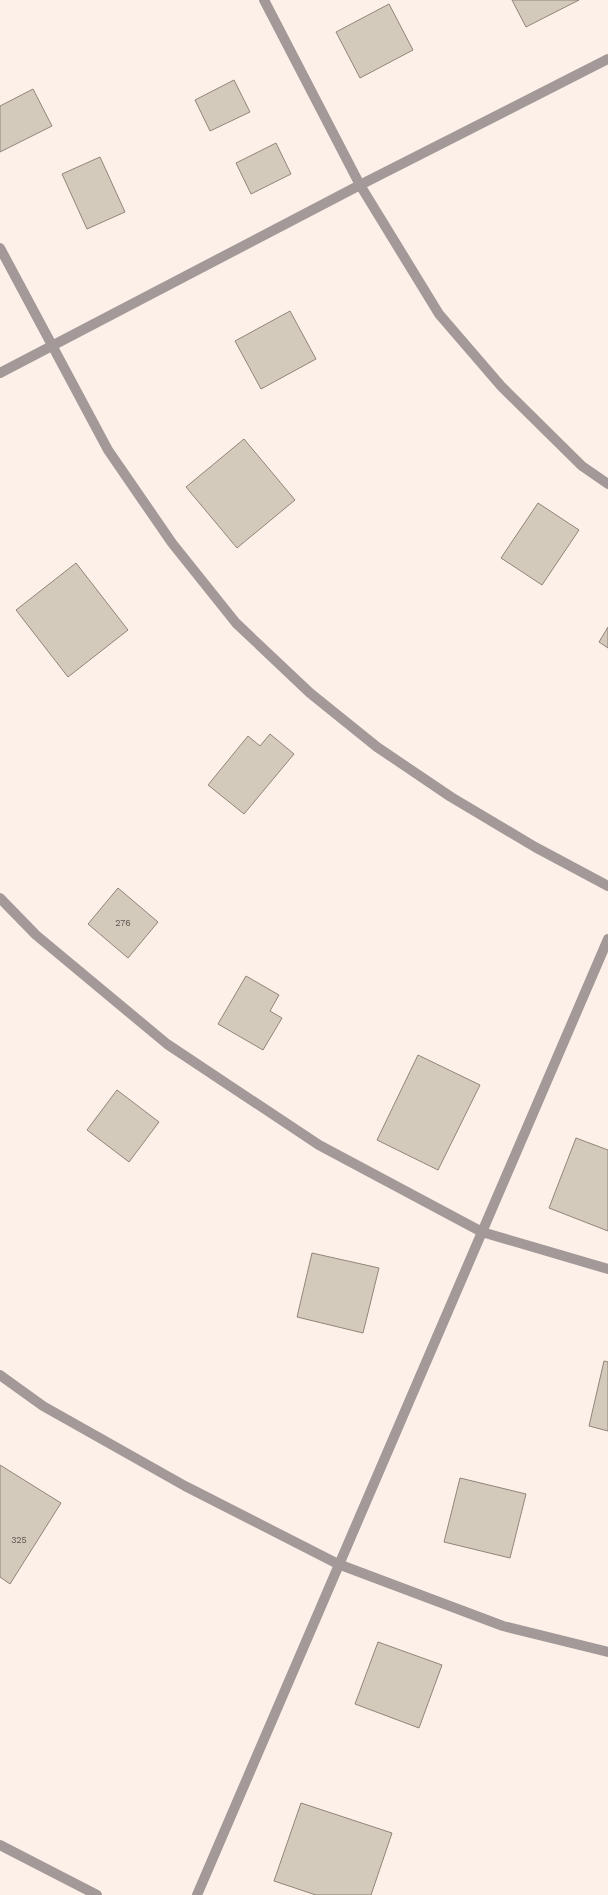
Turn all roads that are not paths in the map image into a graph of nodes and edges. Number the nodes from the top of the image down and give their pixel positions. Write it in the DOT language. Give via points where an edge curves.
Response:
graph roads {
  1 [pos="264,0"];
  2 [pos="608,59"];
  3 [pos="360,185"];
  4 [pos="0,248"];
  5 [pos="52,346"];
  6 [pos="0,373"];
  7 [pos="608,484"];
  8 [pos="608,886"];
  9 [pos="0,898"];
  10 [pos="608,938"];
  11 [pos="482,1232"];
  12 [pos="608,1269"];
  13 [pos="0,1376"];
  14 [pos="338,1564"];
  15 [pos="608,1652"];
  16 [pos="0,1845"];
  17 [pos="96,1895"];
  18 [pos="197,1895"];
  1 -- 3 [label="lane"];
  2 -- 3 [label="lane"];
  3 -- 5 [label="lane"];
  3 -- 7 [label="lane" via="439,314 500,386 582,466"];
  4 -- 5 [label="lane"];
  5 -- 6 [label="lane"];
  5 -- 8 [label="lane" via="108,450 172,543 236,623 310,693 377,747 451,797 534,847"];
  9 -- 11 [label="lane" via="36,935 167,1044 319,1146"];
  10 -- 11 [label="lane"];
  11 -- 12 [label="lane"];
  11 -- 14 [label="lane"];
  13 -- 14 [label="lane" via="43,1406 172,1478"];
  14 -- 15 [label="lane" via="503,1626"];
  14 -- 18 [label="lane"];
  16 -- 17 [label="lane"];
}
